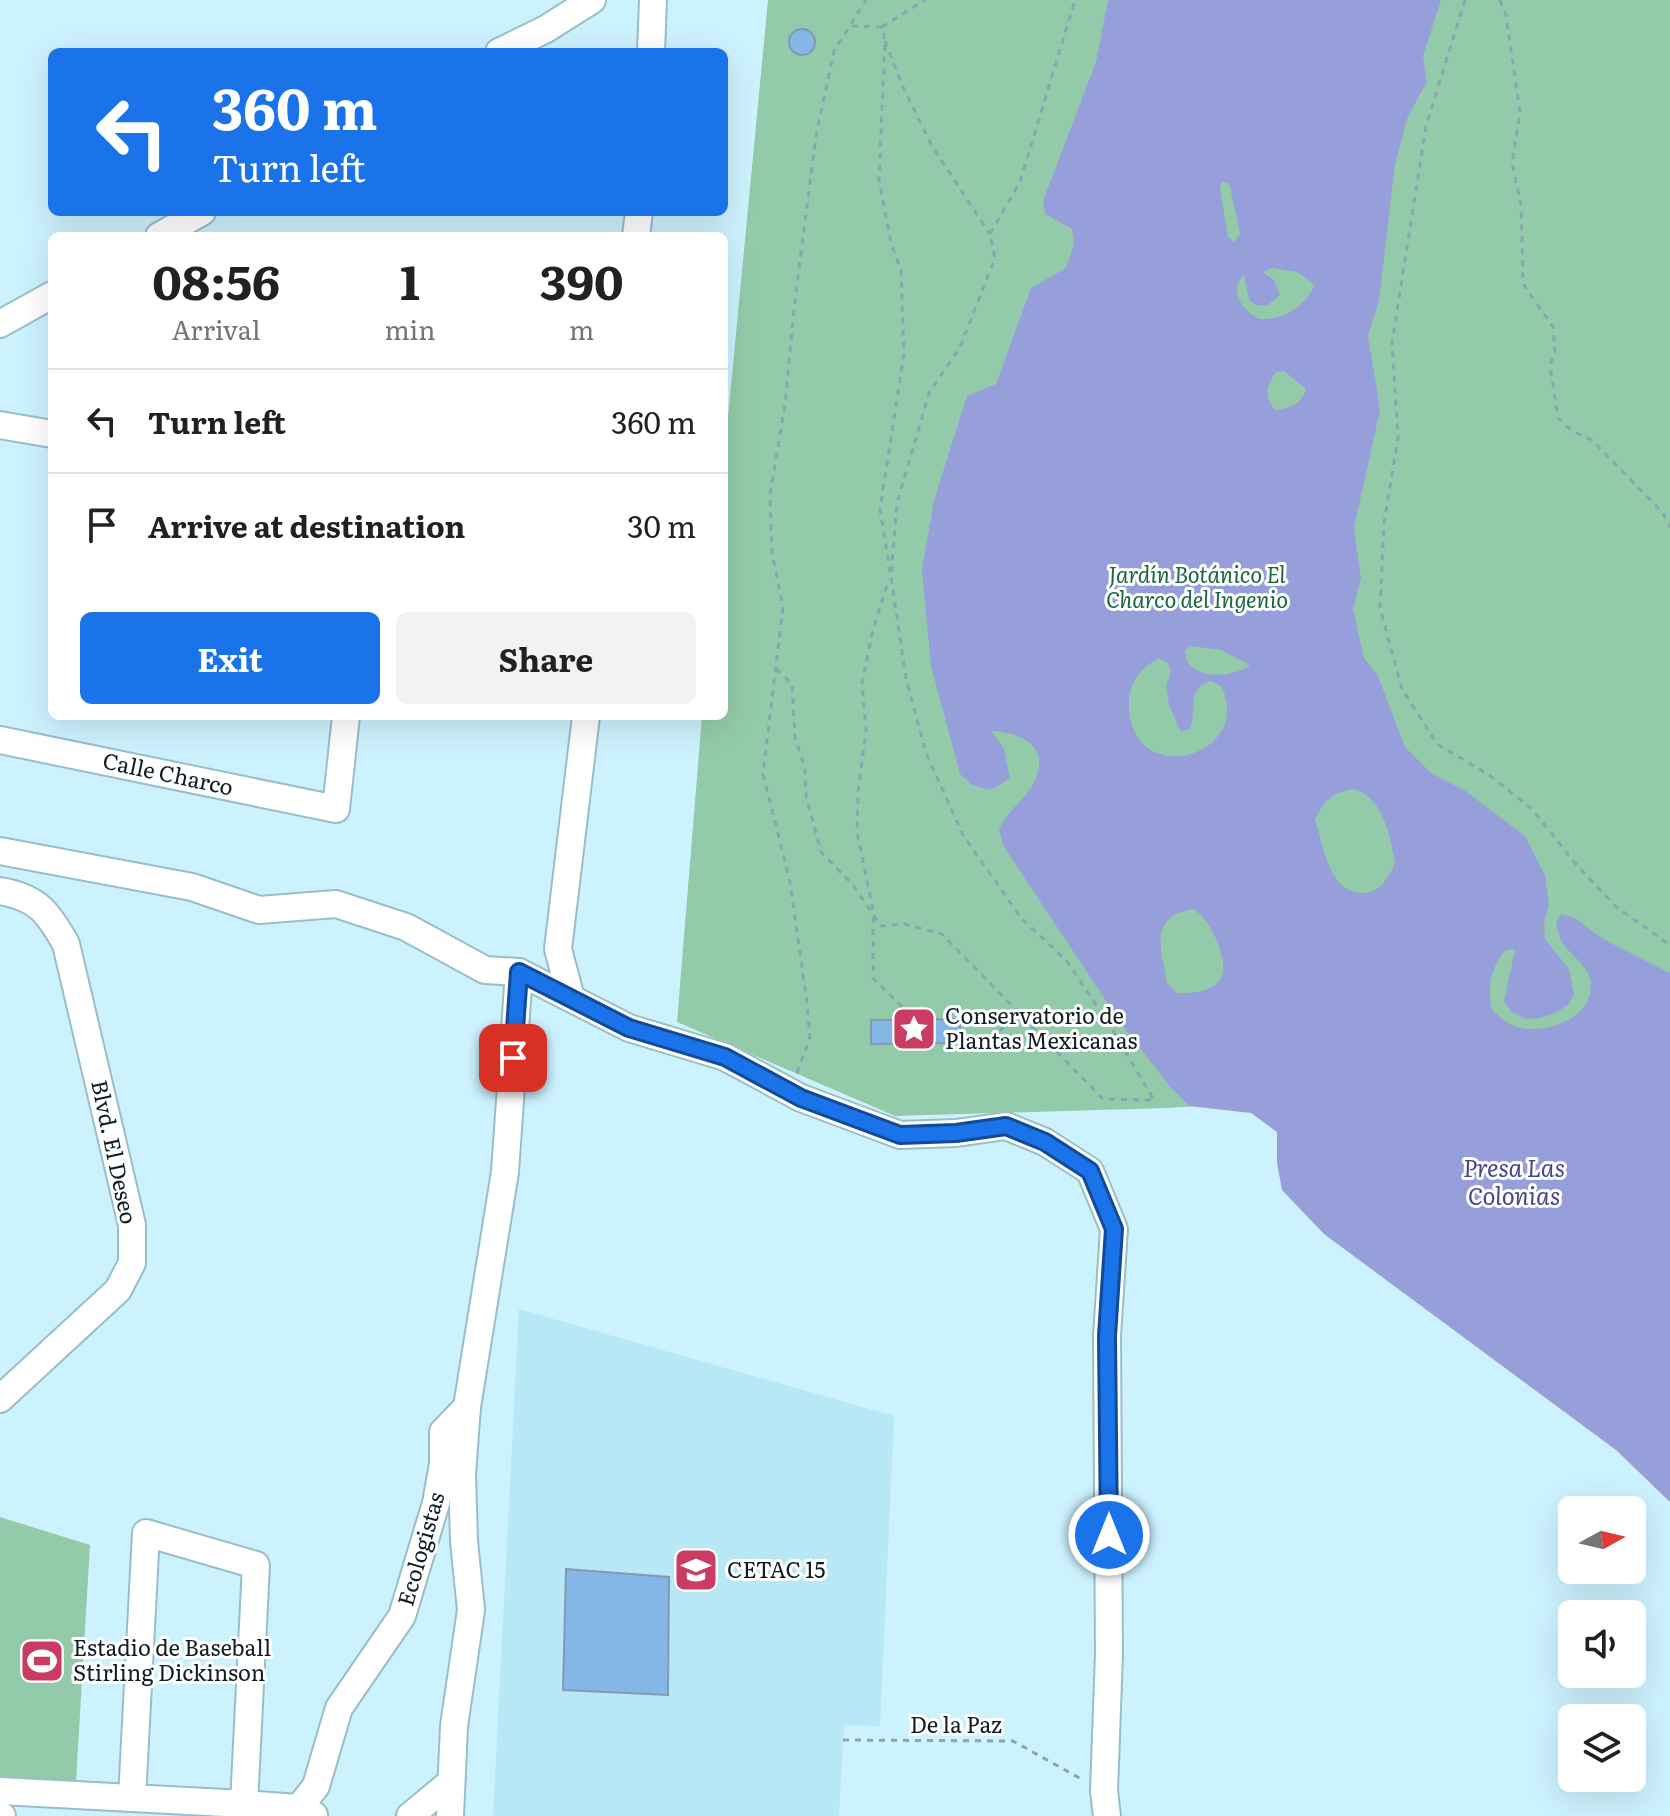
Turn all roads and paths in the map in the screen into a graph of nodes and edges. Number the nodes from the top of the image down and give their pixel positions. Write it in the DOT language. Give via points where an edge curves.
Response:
graph roads {
  1 [pos="592,0"];
  2 [pos="653,0"];
  3 [pos="866,0"];
  4 [pos="925,0"];
  5 [pos="1075,0"];
  6 [pos="1465,0"];
  7 [pos="1500,0"];
  8 [pos="850,26"];
  9 [pos="882,27"];
  10 [pos="885,40"];
  11 [pos="507,48"];
  12 [pos="651,48"];
  13 [pos="195,216"];
  14 [pos="166,232"];
  15 [pos="990,234"];
  16 [pos="48,297"];
  17 [pos="0,324"];
  18 [pos="0,425"];
  19 [pos="48,433"];
  20 [pos="1670,527"];
  21 [pos="891,576"];
  22 [pos="776,669"];
  23 [pos="346,720"];
  24 [pos="586,720"];
  25 [pos="0,740"];
  26 [pos="0,851"];
  27 [pos="0,891"];
  28 [pos="873,914"];
  29 [pos="1670,945"];
  30 [pos="519,972"];
  31 [pos="571,998"];
  32 [pos="1017,1012"];
  33 [pos="915,1020"];
  34 [pos="960,1030"];
  35 [pos="801,1098"];
  36 [pos="0,1399"];
  37 [pos="467,1407"];
  38 [pos="843,1740"];
  39 [pos="451,1782"];
  40 [pos="0,1791"];
  41 [pos="132,1798"];
  42 [pos="244,1804"];
  43 [pos="1106,1804"];
  44 [pos="305,1813"];
  45 [pos="410,1816"];
  46 [pos="450,1816"];
  1 -- 11 [label="street"];
  2 -- 12 [label="street"];
  3 -- 8 [label="path"];
  4 -- 9 [label="path"];
  5 -- 15 [label="path" via="1020,182"];
  6 -- 29 [label="path" via="1426,126 1392,343 1398,438 1384,523 1380,608 1402,689 1437,744 1532,809 1615,906"];
  7 -- 20 [label="path" via="1520,112 1512,163 1521,205 1523,284 1553,327 1550,365 1558,418 1592,440 1663,513"];
  8 -- 9 [label="path"];
  8 -- 22 [label="path" via="834,51 816,136 770,495 772,553 783,607"];
  9 -- 10 [label="path"];
  10 -- 15 [label="path" via="932,146"];
  10 -- 21 [label="path" via="879,180 901,271 904,354 880,509"];
  13 -- 14 [label="street"];
  15 -- 21 [label="path" via="995,258 960,347 929,393 913,440 897,503"];
  16 -- 17 [label="street"];
  18 -- 19 [label="street"];
  21 -- 28 [label="path" via="862,683 866,731 857,832"];
  21 -- 32 [label="path" via="906,679 926,753 963,835 1021,918 1066,960 1154,1100 1103,1099"];
  22 -- 28 [label="path" via="792,684 795,737 821,852"];
  22 -- 35 [label="path" via="763,774 790,882 806,995 810,1037 797,1074"];
  23 -- 25 [label="street, Calle Charco" via="336,809"];
  24 -- 31 [label="street" via="558,949"];
  26 -- 30 [label="street" via="192,887 259,910 336,904 406,927 485,970"];
  27 -- 36 [label="street, Blvd. El Deseo" via="21,895 48,913 66,944 132,1225 132,1263 118,1290"];
  28 -- 32 [label="path" via="881,926 904,924 942,934"];
  28 -- 33 [label="path" via="873,978"];
  30 -- 31 [label="street"];
  30 -- 37 [label="street" via="505,1172"];
  31 -- 35 [label="street" via="629,1028 725,1057"];
  32 -- 34 [label="path" via="989,1043"];
  35 -- 43 [label="street" via="900,1135 1006,1126 1045,1142 1090,1171 1114,1229 1107,1336"];
  37 -- 39 [label="street" via="462,1488 471,1610"];
  37 -- 44 [label="street, Ecologistas" via="443,1432 436,1503 402,1616 339,1708"];
  38 -- 43 [label="path, De la Paz" via="1013,1741"];
  39 -- 45 [label="street"];
  39 -- 46 [label="street"];
  40 -- 41 [label="street"];
  41 -- 42 [label="street"];
  41 -- 42 [label="street" via="146,1533 256,1565"];
  42 -- 44 [label="street"];
}
